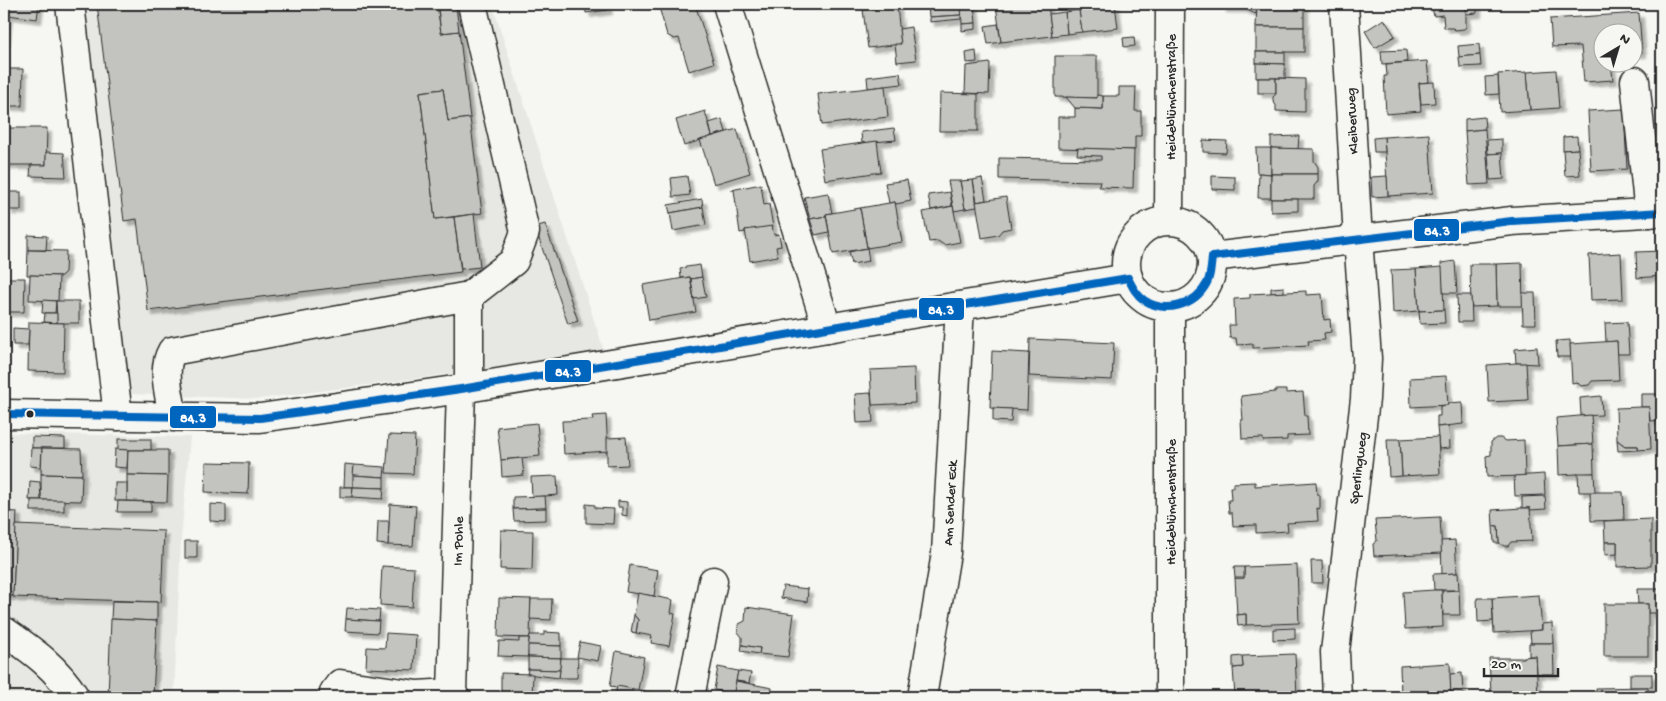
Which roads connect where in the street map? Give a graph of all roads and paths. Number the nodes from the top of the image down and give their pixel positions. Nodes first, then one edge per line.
1 (70, 4) edge
2 (472, 4) edge
3 (727, 4) edge
4 (1170, 4) edge
5 (1344, 4) edge
6 (1635, 81) dead end
7 (1656, 213) edge
8 (1169, 220) junction
9 (1358, 239) junction
10 (1212, 257) junction
11 (1128, 278) junction
12 (469, 296) junction
13 (960, 306) junction
14 (1170, 308) junction
15 (827, 328) junction
16 (465, 389) junction
17 (4, 414) edge
18 (118, 416) junction
19 (173, 416) junction
20 (712, 581) dead end
21 (4, 631) edge
22 (337, 690) edge
23 (453, 695) edge
24 (75, 697) edge
25 (690, 697) edge
26 (922, 697) edge
27 (1170, 697) edge
28 (1337, 697) edge

1 - 18 street
2 - 12 street
3 - 15 street
4 - 8 street, Heideblümchenstraße
5 - 9 street, Kleiberweg
6 - 7 street
7 - 9 street
8 - 10 street
8 - 11 street
9 - 10 street
9 - 28 street, Sperlingweg
10 - 14 street
11 - 13 street
11 - 14 street
12 - 16 street, Im Pohle
12 - 19 street
13 - 15 street
13 - 26 street, Am Sender Eck
14 - 27 street, Heideblümchenstraße
15 - 16 street
16 - 19 street
16 - 23 street, Im Pohle
17 - 18 street
18 - 19 street
20 - 25 street
21 - 24 street
22 - 23 street, Im Pohle

